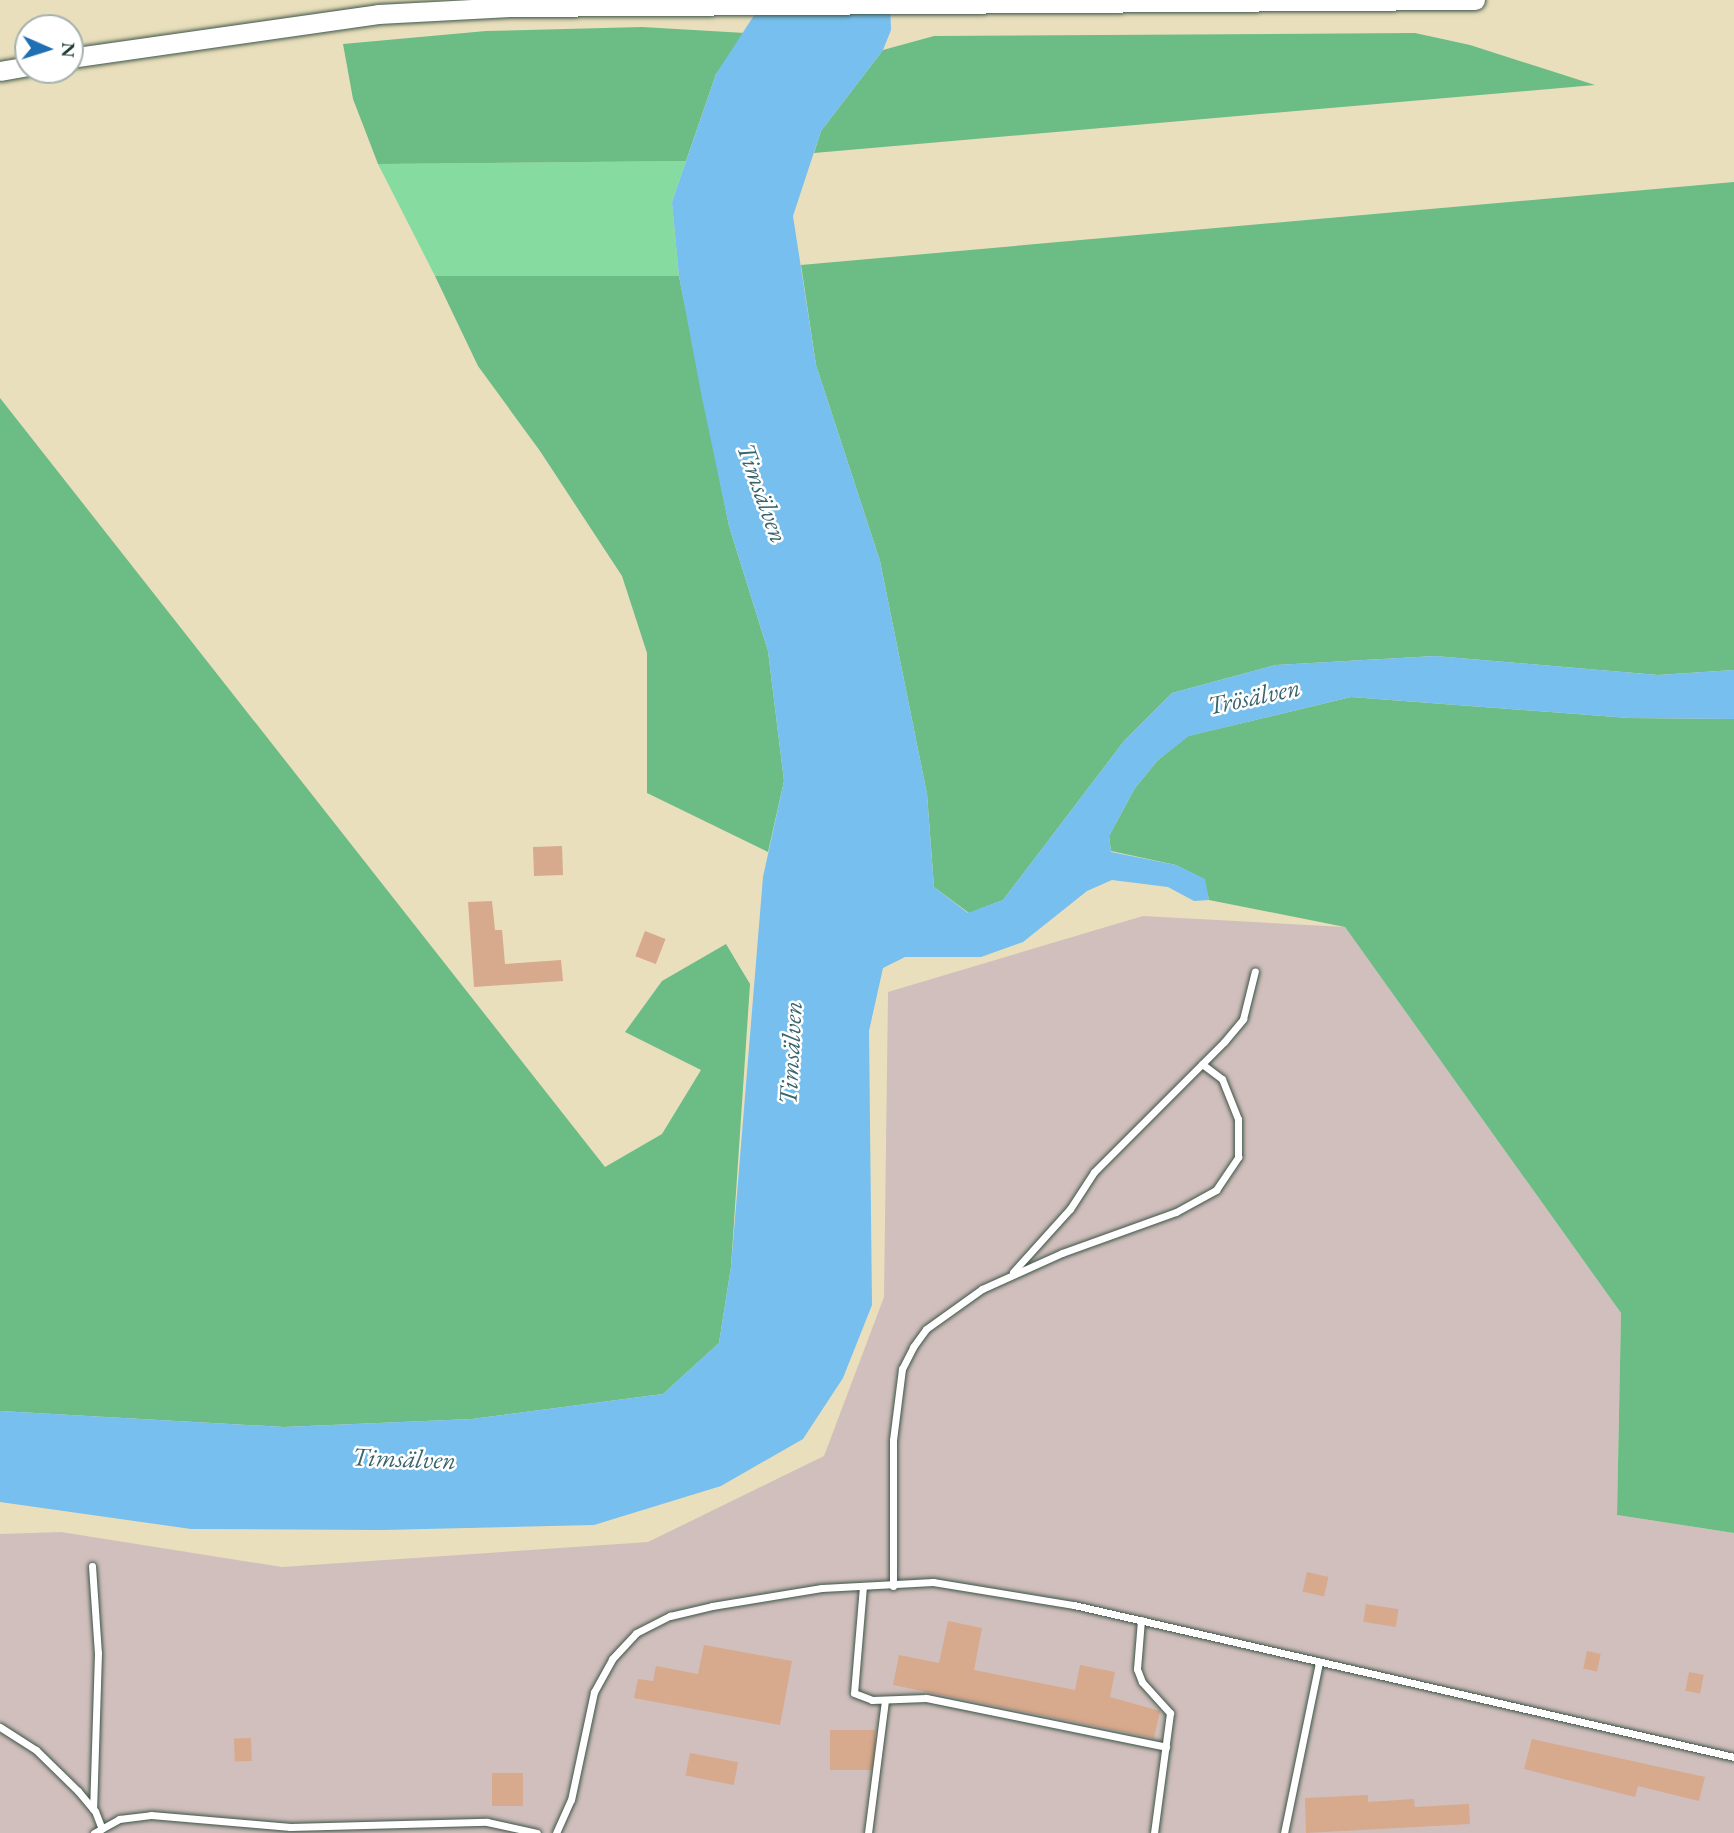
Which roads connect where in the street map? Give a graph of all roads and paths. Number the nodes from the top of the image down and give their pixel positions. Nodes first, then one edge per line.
1 (1475, 0) edge
2 (84, 56) edge
3 (1255, 971) dead end
4 (1202, 1064) junction
5 (1005, 1280) junction
6 (92, 1566) dead end
7 (863, 1586) junction
8 (893, 1586) junction
9 (1141, 1620) junction
10 (1319, 1662) junction
11 (885, 1700) junction
12 (0, 1727) edge
13 (1166, 1747) junction
14 (1734, 1757) edge
15 (93, 1809) junction
16 (98, 1831) edge
17 (537, 1833) edge
18 (556, 1833) edge
19 (868, 1833) edge
20 (1154, 1833) edge
21 (1284, 1833) edge

1 - 2 main road
3 - 4 lane
4 - 5 lane
4 - 5 lane
5 - 8 lane
6 - 15 lane
7 - 8 lane
7 - 11 lane
7 - 18 lane
8 - 9 lane
9 - 10 lane
9 - 13 lane
10 - 14 lane
10 - 21 lane
11 - 13 lane
11 - 19 lane
12 - 15 lane
13 - 20 lane
15 - 16 lane
16 - 17 lane

